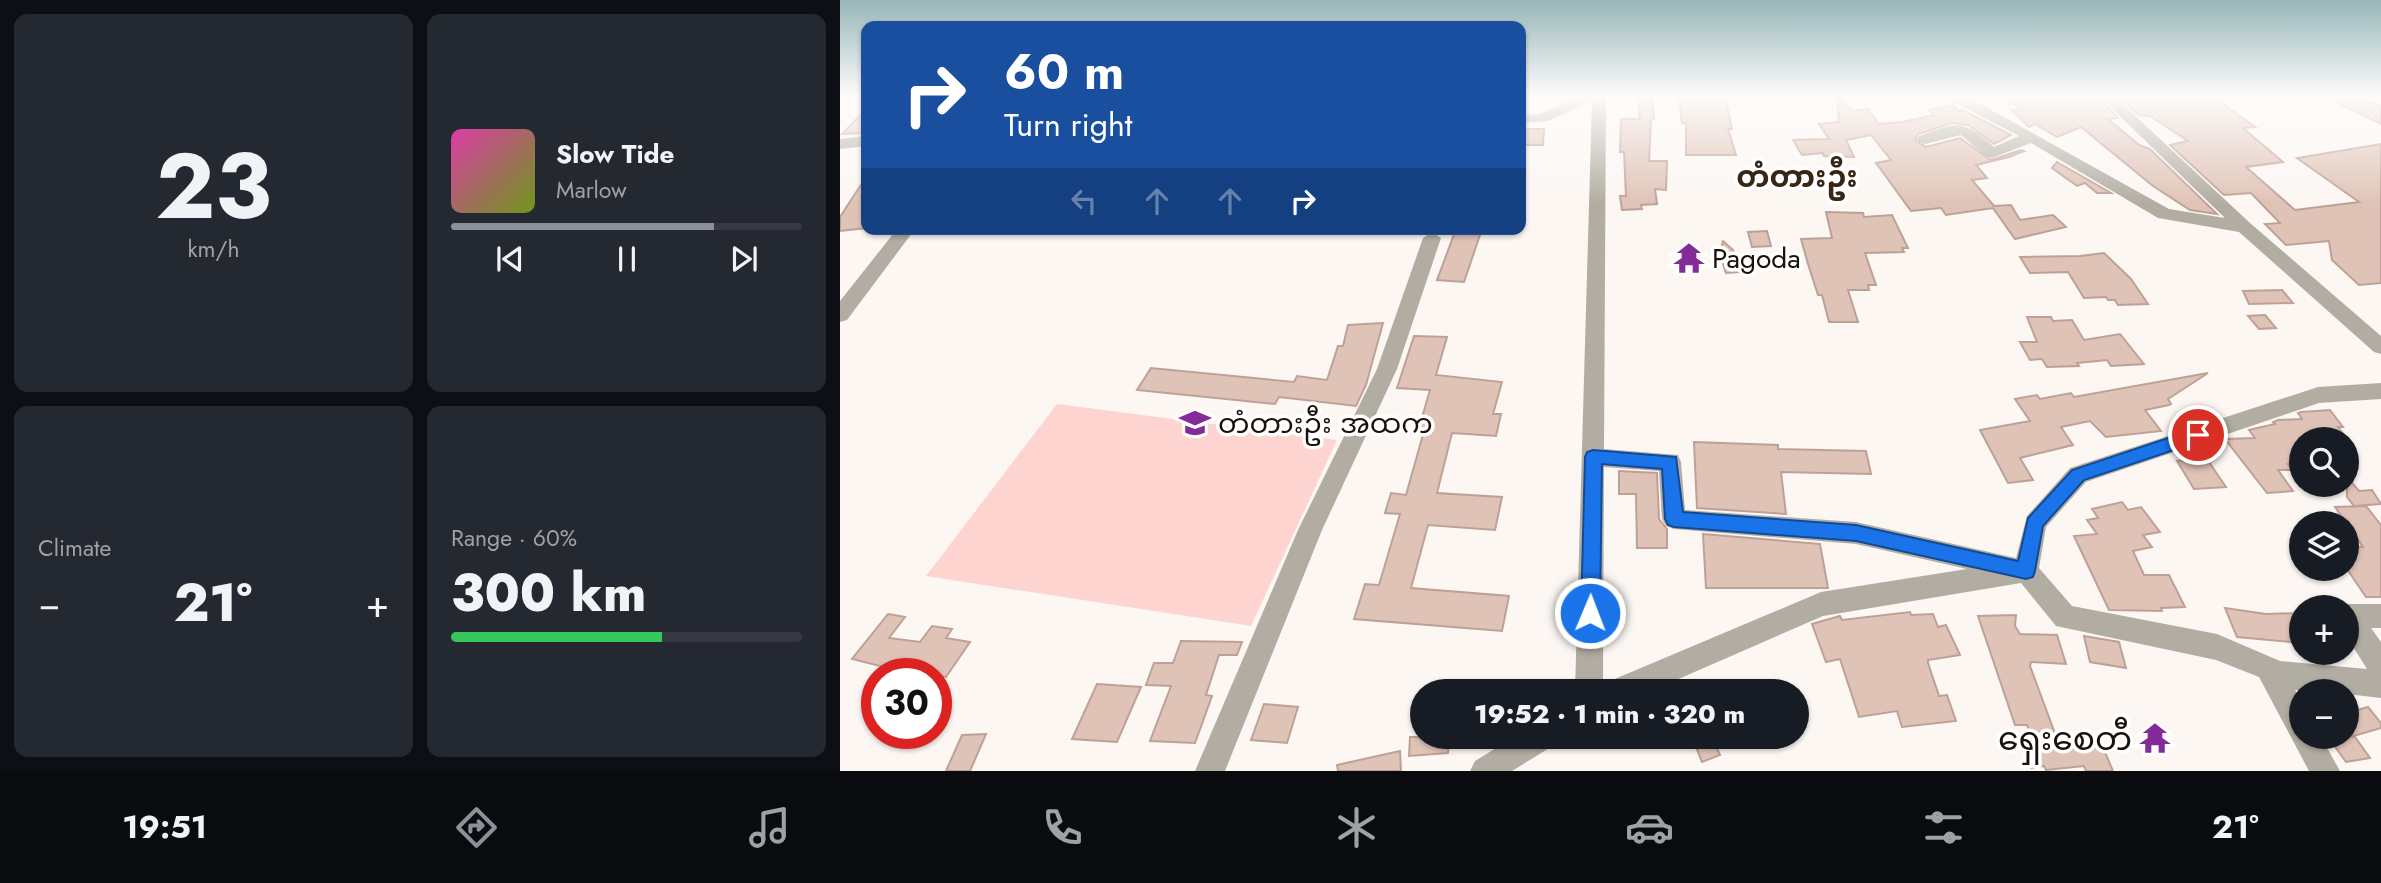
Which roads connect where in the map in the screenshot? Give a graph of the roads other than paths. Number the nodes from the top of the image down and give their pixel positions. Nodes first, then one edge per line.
1 (1598, 132) edge
2 (1946, 132) edge
3 (1967, 132) edge
4 (2023, 132) edge
5 (2144, 132) edge
6 (2032, 137) junction
7 (1926, 139) dead end
8 (861, 142) edge
9 (840, 144) edge
10 (2244, 226) junction
11 (901, 235) edge
12 (1432, 237) dead end
13 (840, 315) edge
14 (2381, 348) edge
15 (2381, 390) edge
16 (1593, 457) junction
17 (2026, 571) junction
18 (2381, 616) edge
19 (2381, 666) edge
20 (2272, 674) junction
21 (1589, 679) edge
22 (1648, 679) edge
23 (2381, 684) edge
24 (2289, 706) edge
25 (1525, 749) edge
26 (2312, 749) edge
27 (1501, 767) edge
28 (1210, 771) edge
29 (2325, 771) edge

1 - 16 street
2 - 7 street
3 - 6 street
4 - 6 street
5 - 10 street
6 - 10 street
8 - 9 street
10 - 14 street
11 - 13 street
12 - 28 street
15 - 17 street
16 - 17 street
16 - 21 street
17 - 20 street
17 - 22 street
18 - 19 street
20 - 23 street
20 - 24 street
25 - 27 street
26 - 29 street

